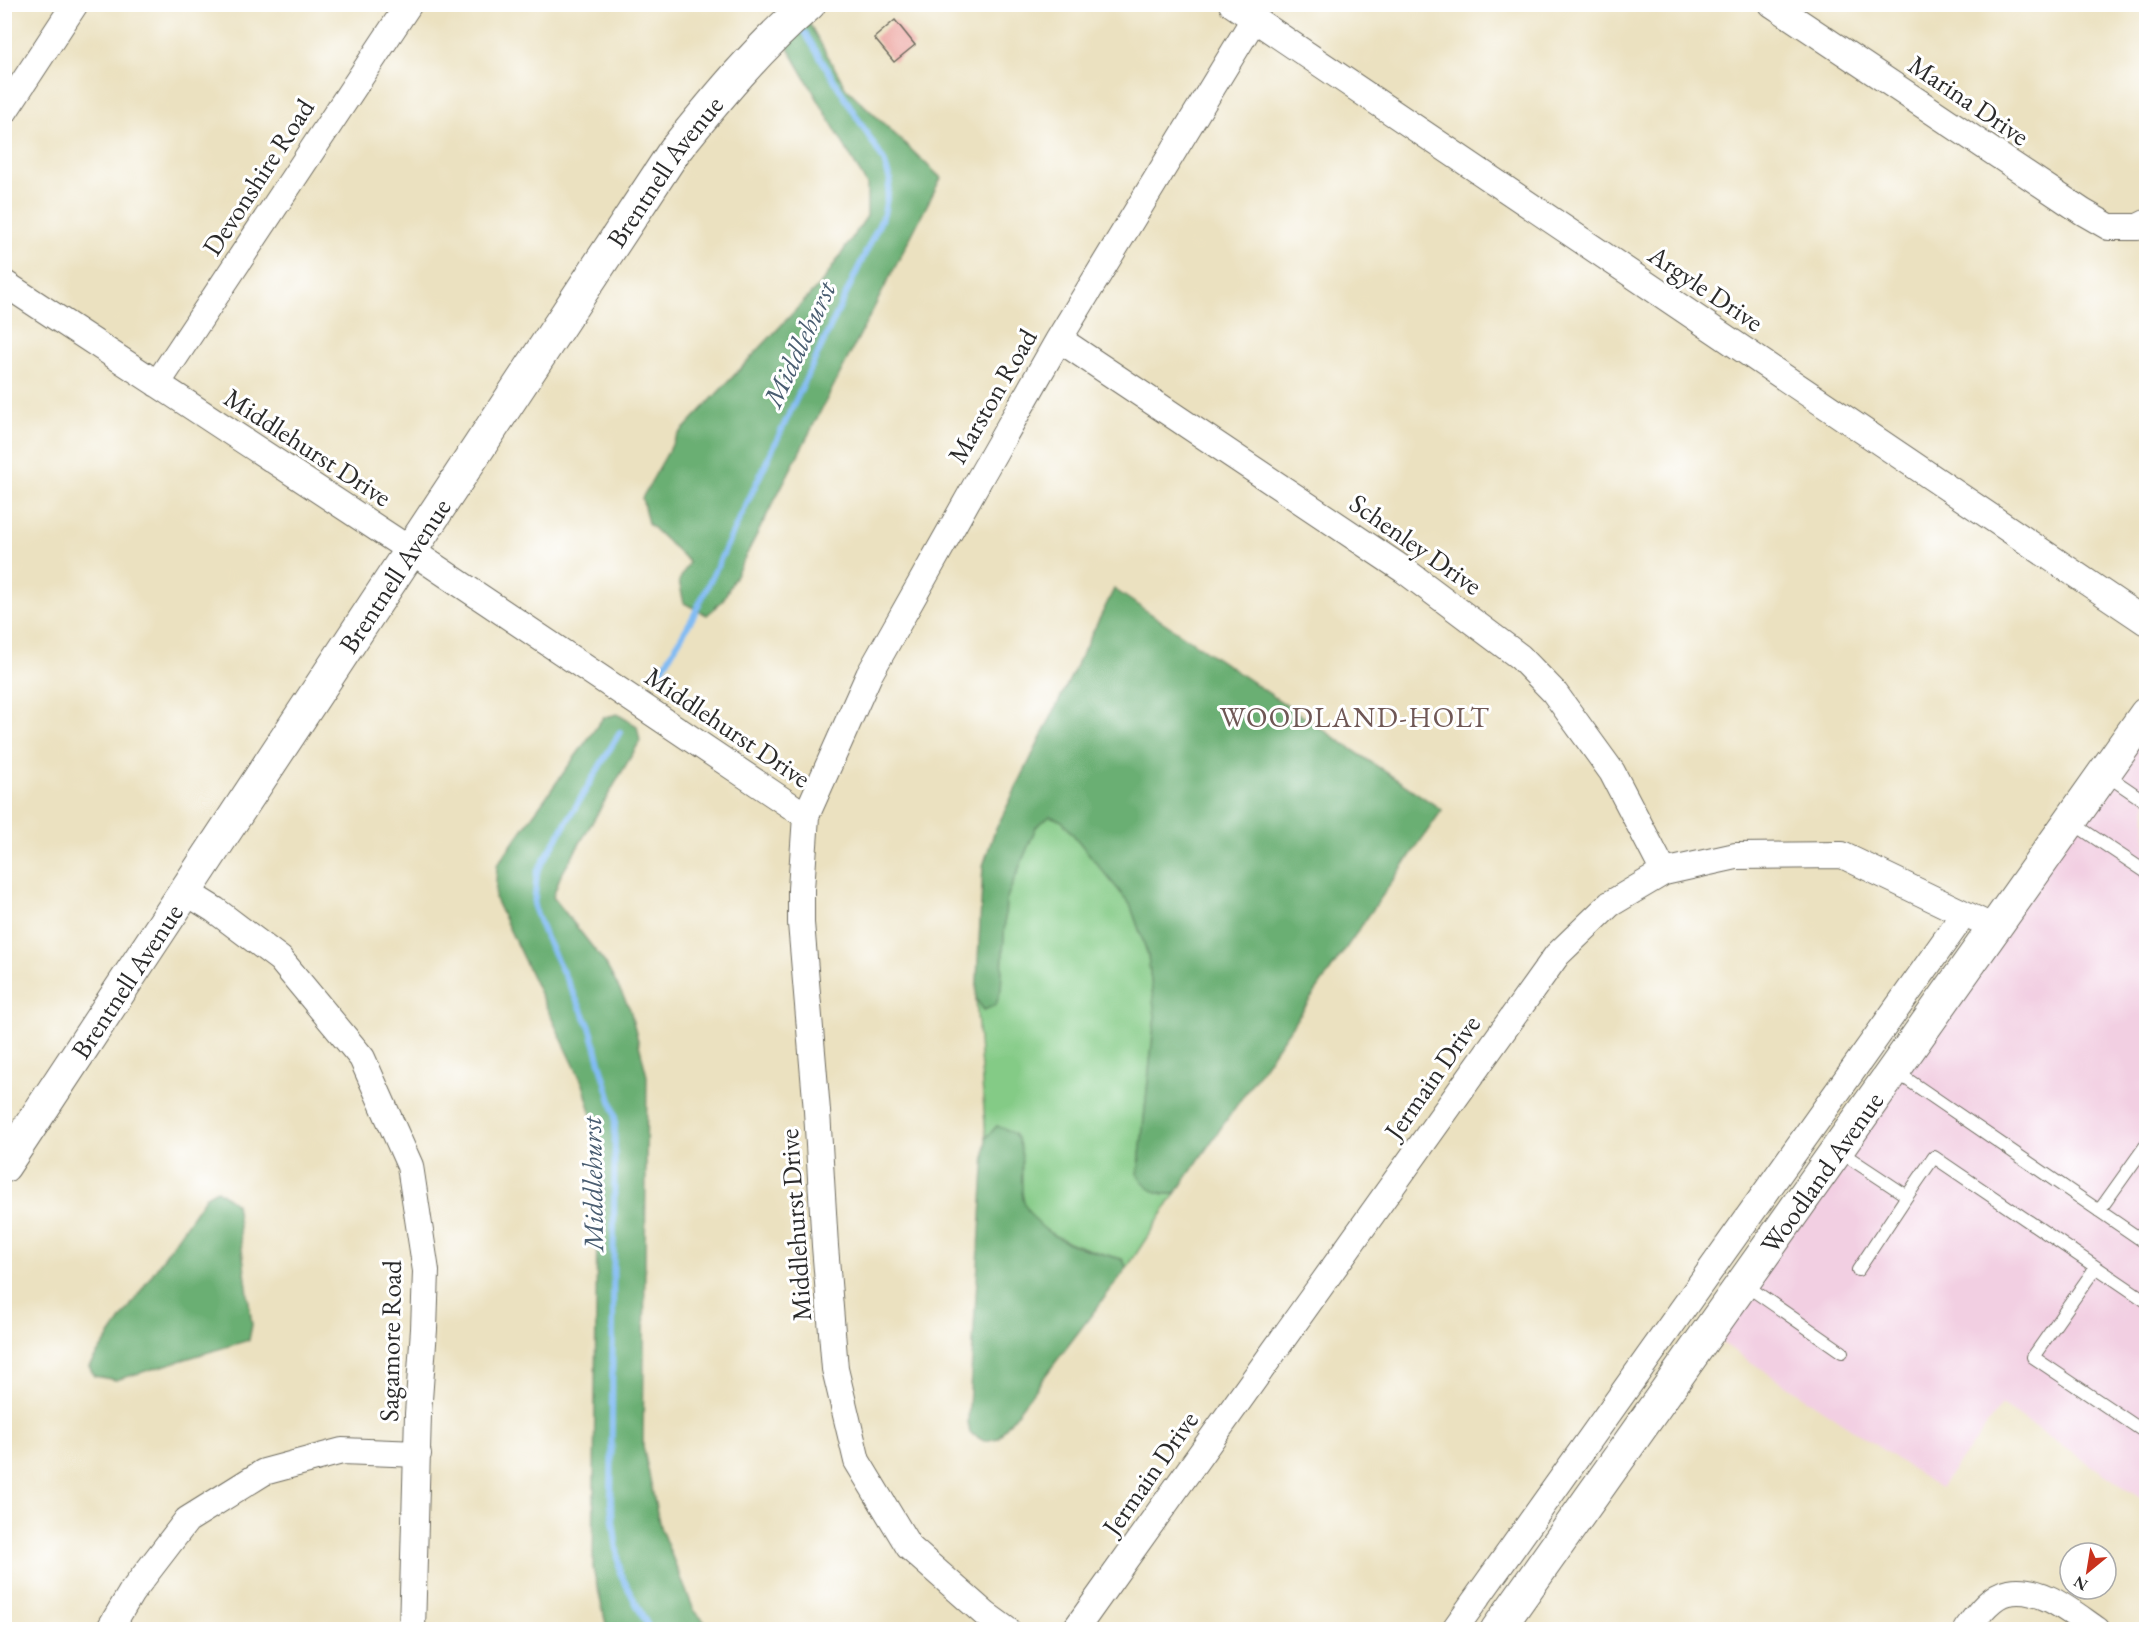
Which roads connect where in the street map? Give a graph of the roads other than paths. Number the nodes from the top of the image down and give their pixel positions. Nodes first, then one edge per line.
1 (75, 4) edge
2 (409, 4) edge
3 (809, 4) edge
4 (1232, 4) edge
5 (1772, 4) edge
6 (1254, 19) junction
7 (4, 112) edge
8 (2142, 225) edge
9 (4, 283) edge
10 (1059, 339) junction
11 (157, 384) junction
12 (410, 550) junction
13 (2146, 621) edge
14 (2146, 714) edge
15 (2104, 774) junction
16 (2146, 802) edge
17 (806, 816) junction
18 (2070, 821) junction
19 (1664, 872) junction
20 (2146, 872) edge
21 (186, 892) junction
22 (1964, 914) junction
23 (1994, 928) junction
24 (1894, 1071) junction
25 (2146, 1144) edge
26 (1838, 1150) junction
27 (4, 1166) edge
28 (1907, 1196) junction
29 (2099, 1211) junction
30 (2146, 1243) edge
31 (2096, 1267) junction
32 (1858, 1270) dead end
33 (1743, 1284) junction
34 (2146, 1301) edge
35 (1842, 1352) dead end
36 (2146, 1433) edge
37 (418, 1454) junction
38 (109, 1629) edge
39 (412, 1629) edge
40 (1007, 1629) edge
41 (1075, 1629) edge
42 (1454, 1629) edge
43 (1497, 1629) edge
44 (1966, 1629) edge
45 (2097, 1629) edge

1 - 7 street
2 - 11 street, Devonshire Road
3 - 12 street, Brentnell Avenue
4 - 6 street, Argyle Drive
5 - 8 street, Marina Drive
6 - 10 street, Marston Road
6 - 13 street, Argyle Drive
9 - 11 street, Middlehurst Drive
10 - 17 street, Marston Road
10 - 19 street, Schenley Drive
11 - 12 street, Middlehurst Drive
12 - 17 street, Middlehurst Drive
12 - 21 street, Brentnell Avenue
14 - 15 street, Woodland Avenue
15 - 16 lane
15 - 18 street, Woodland Avenue
17 - 40 street, Middlehurst Drive
18 - 20 lane
18 - 23 street, Woodland Avenue
19 - 22 street, Jermain Drive
19 - 41 street, Jermain Drive
21 - 27 street, Brentnell Avenue
21 - 37 street, Sagamore Road
22 - 23 street, Jermain Drive
22 - 42 street
23 - 24 street, Woodland Avenue
24 - 26 street, Woodland Avenue
24 - 29 lane
25 - 29 lane
26 - 28 lane
26 - 33 street, Woodland Avenue
28 - 31 lane
28 - 32 lane
29 - 30 lane
31 - 34 lane
31 - 36 lane
33 - 35 lane
33 - 43 street, Woodland Avenue
37 - 38 street
37 - 39 street, Sagamore Road
44 - 45 street

